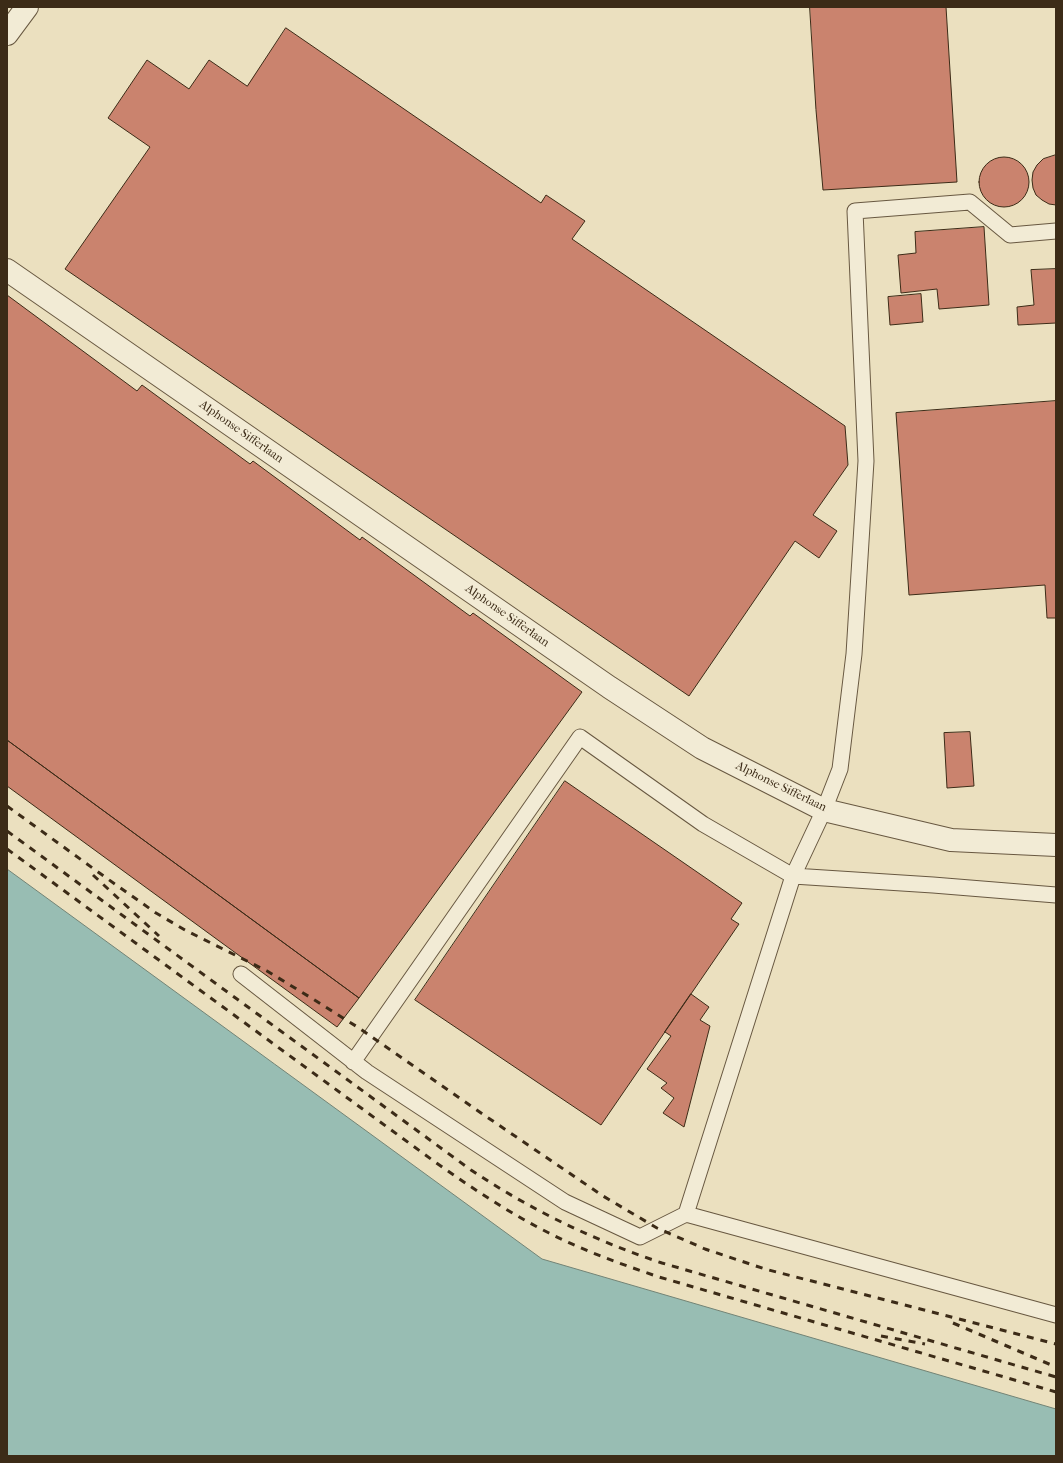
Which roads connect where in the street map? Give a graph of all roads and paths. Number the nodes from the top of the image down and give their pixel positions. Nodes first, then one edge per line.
1 (27, 7) edge
2 (7, 34) edge
3 (1056, 231) edge
4 (7, 270) edge
5 (824, 810) junction
6 (1056, 845) edge
7 (793, 876) junction
8 (1056, 895) edge
9 (241, 974) dead end
10 (353, 1062) junction
11 (686, 1214) junction
12 (1056, 1315) edge

1 - 2 street
3 - 5 lane
4 - 5 street, Alphonse Sifferlaan
5 - 6 street, Alphonse Sifferlaan
5 - 7 lane
7 - 8 lane
7 - 10 lane
7 - 11 lane
9 - 10 lane
10 - 11 lane
11 - 12 lane

